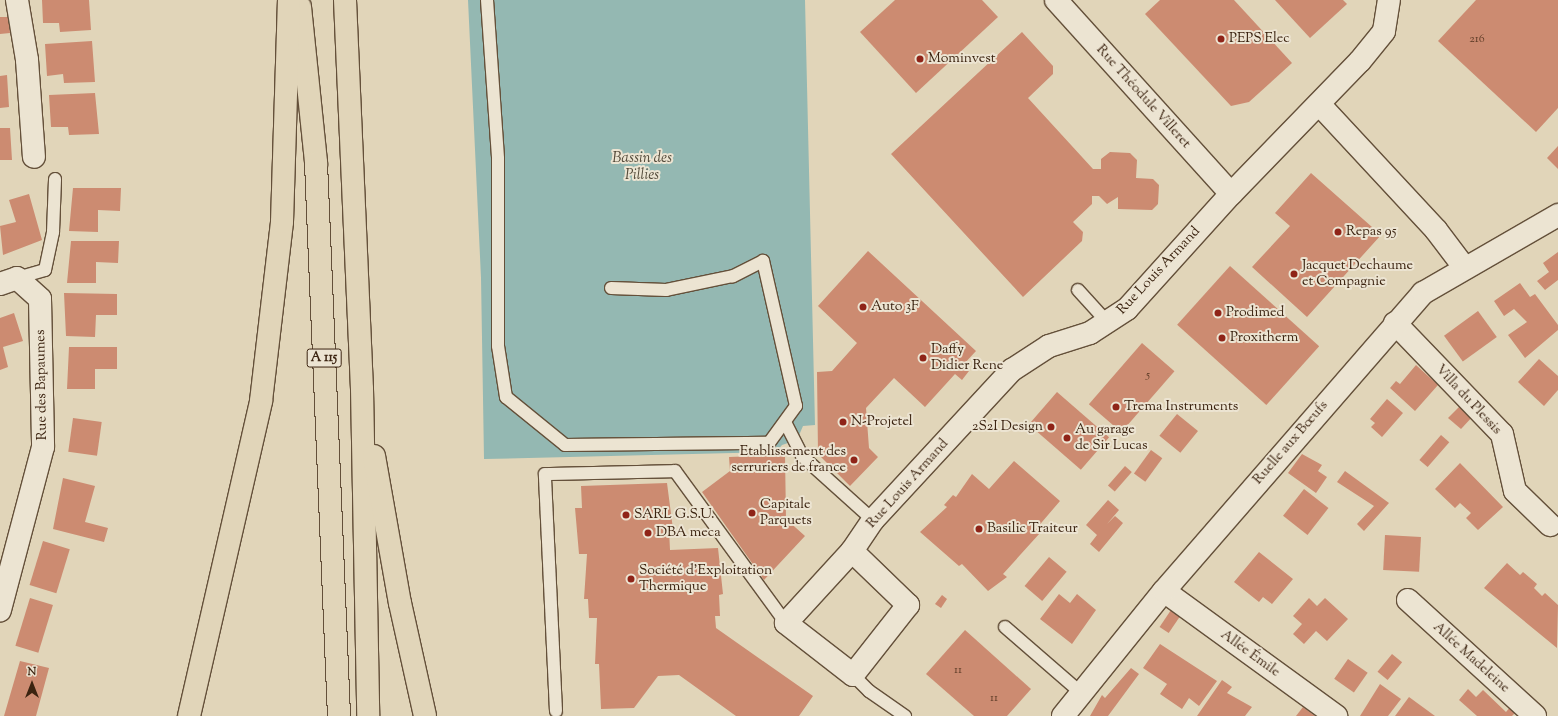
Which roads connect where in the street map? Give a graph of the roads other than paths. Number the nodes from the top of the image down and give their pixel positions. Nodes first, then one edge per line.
1 (17, 0) edge
2 (289, 0) edge
3 (299, 0) edge
4 (345, 0) edge
5 (487, 0) edge
6 (1056, 0) edge
7 (1389, 0) edge
8 (1319, 104) junction
9 (34, 157) dead end
10 (55, 178) dead end
11 (1231, 194) junction
12 (1558, 215) edge
13 (1464, 267) junction
14 (8, 281) edge
15 (611, 288) dead end
16 (1078, 290) dead end
17 (1108, 323) junction
18 (1395, 323) junction
19 (362, 390) junction
20 (785, 422) junction
21 (873, 520) junction
22 (1550, 525) dead end
23 (852, 551) junction
24 (1164, 591) junction
25 (1408, 600) dead end
26 (0, 610) edge
27 (786, 623) junction
28 (1005, 627) dead end
29 (853, 675) junction
30 (1080, 692) junction
31 (556, 711) dead end
32 (189, 716) edge
33 (339, 716) edge
34 (368, 716) edge
35 (425, 716) edge
36 (905, 716) edge
37 (1063, 716) edge
38 (1336, 716) edge
39 (1535, 716) edge

1 - 9 street
2 - 32 highway
3 - 33 highway, A 115
4 - 19 highway, A 115
5 - 20 lane
6 - 11 street, Rue Théodule Villeret
7 - 8 street, Rue Louis Armand
8 - 11 street, Rue Louis Armand
8 - 13 street
10 - 14 lane
11 - 17 street, Rue Louis Armand
12 - 13 street, Ruelle aux Bœufs
13 - 18 street, Ruelle aux Bœufs
14 - 26 street, Rue des Bapaumes
15 - 20 lane
16 - 17 lane
17 - 21 street, Rue Louis Armand
18 - 22 street, Villa du Plessis
18 - 24 street, Ruelle aux Bœufs
19 - 34 highway, A 115
19 - 35 highway
20 - 21 lane
21 - 23 street, Rue Louis Armand
23 - 27 street, Rue Louis Armand
23 - 29 street
24 - 30 street, Ruelle aux Bœufs
24 - 38 street, Allée Émile
25 - 39 street, Allée Madeleine
27 - 29 street
27 - 31 lane
28 - 30 lane
29 - 36 lane
30 - 37 street, Ruelle aux Bœufs

